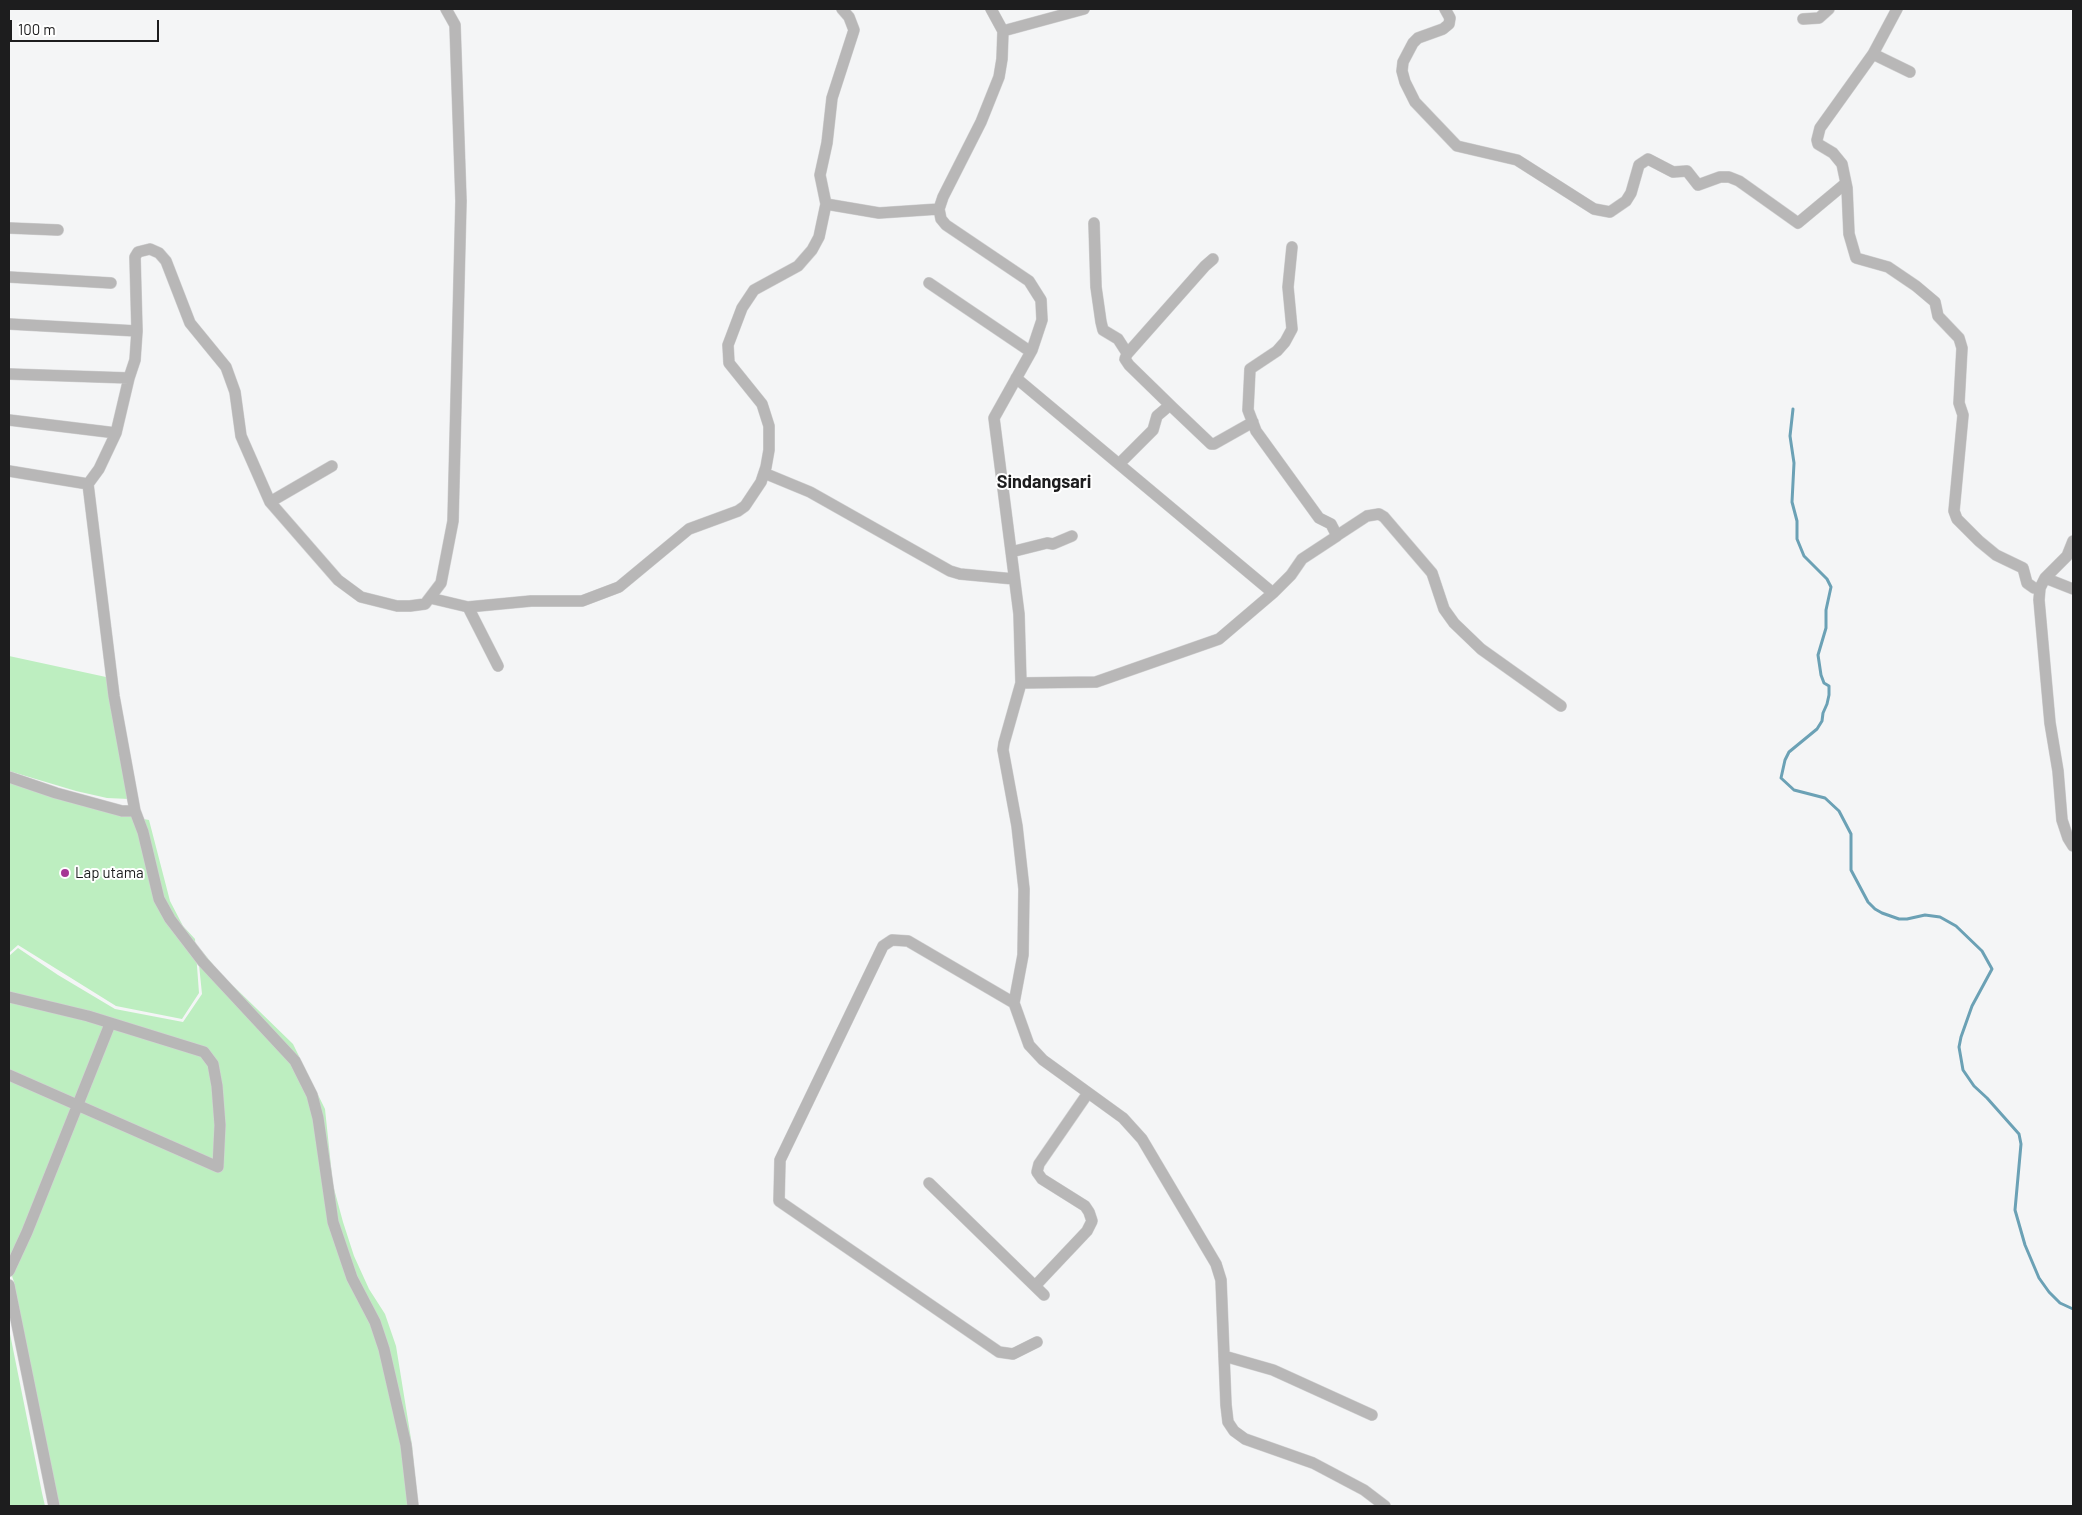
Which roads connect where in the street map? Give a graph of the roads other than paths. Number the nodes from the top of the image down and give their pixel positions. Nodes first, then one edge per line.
1 (446, 9) edge
2 (842, 9) edge
3 (991, 9) edge
4 (1084, 9) edge
5 (1445, 9) edge
6 (1829, 9) edge
7 (1897, 9) edge
8 (1803, 19) dead end
9 (1003, 31) junction
10 (1873, 54) junction
11 (1910, 72) dead end
12 (1846, 186) junction
13 (826, 204) junction
14 (939, 209) junction
15 (1094, 223) dead end
16 (9, 228) edge
17 (58, 230) dead end
18 (1292, 247) dead end
19 (1213, 259) dead end
20 (9, 277) edge
21 (111, 283) dead end
22 (929, 283) dead end
23 (9, 324) edge
24 (137, 332) junction
25 (1031, 352) junction
26 (1127, 353) junction
27 (9, 374) edge
28 (128, 378) junction
29 (1016, 378) junction
30 (1170, 405) junction
31 (9, 420) edge
32 (1253, 422) junction
33 (116, 433) junction
34 (1119, 464) junction
35 (332, 466) dead end
36 (9, 471) edge
37 (764, 473) junction
38 (88, 484) junction
39 (270, 502) junction
40 (1338, 534) junction
41 (1072, 536) dead end
42 (2073, 541) edge
43 (1011, 552) junction
44 (1014, 579) junction
45 (2042, 583) junction
46 (2073, 589) edge
47 (1273, 593) junction
48 (430, 598) junction
49 (468, 607) junction
50 (498, 666) dead end
51 (1021, 683) junction
52 (1562, 706) dead end
53 (9, 777) edge
54 (135, 810) junction
55 (2073, 846) edge
56 (9, 997) edge
57 (1014, 1003) junction
58 (110, 1024) junction
59 (9, 1075) edge
60 (1088, 1093) junction
61 (79, 1105) junction
62 (929, 1183) dead end
63 (9, 1271) edge
64 (9, 1286) edge
65 (1035, 1286) junction
66 (1044, 1295) dead end
67 (1037, 1342) dead end
68 (1224, 1356) junction
69 (1372, 1415) dead end
70 (54, 1506) edge
71 (413, 1506) edge
72 (1385, 1506) edge

1 - 48 street
2 - 13 street
3 - 9 street
4 - 9 street
5 - 12 street
6 - 8 street
7 - 10 street
9 - 14 street
10 - 11 street
10 - 12 street
12 - 45 street
13 - 14 street
13 - 37 street
14 - 25 street
15 - 26 street
16 - 17 street
18 - 32 street
19 - 26 street
20 - 21 street
22 - 25 street
23 - 24 street
24 - 28 street
24 - 39 street
25 - 29 street
26 - 30 street
27 - 28 street
28 - 33 street
29 - 34 street
29 - 43 street
30 - 32 street
30 - 34 street
31 - 33 street
32 - 40 street
33 - 38 street
34 - 47 street
35 - 39 street
36 - 38 street
37 - 44 street
37 - 49 street
38 - 54 street
39 - 48 street
40 - 47 street
40 - 52 street
41 - 43 street
42 - 45 street
43 - 44 street
44 - 51 street
45 - 46 street
45 - 55 street
47 - 51 street
48 - 49 street
49 - 50 street
51 - 57 street
53 - 54 street
54 - 71 street
56 - 58 street
57 - 60 street
57 - 67 street
58 - 61 street
58 - 61 street
59 - 61 street
60 - 65 street
60 - 68 street
61 - 63 street
62 - 65 street
64 - 70 street
65 - 66 street
68 - 69 street
68 - 72 street

